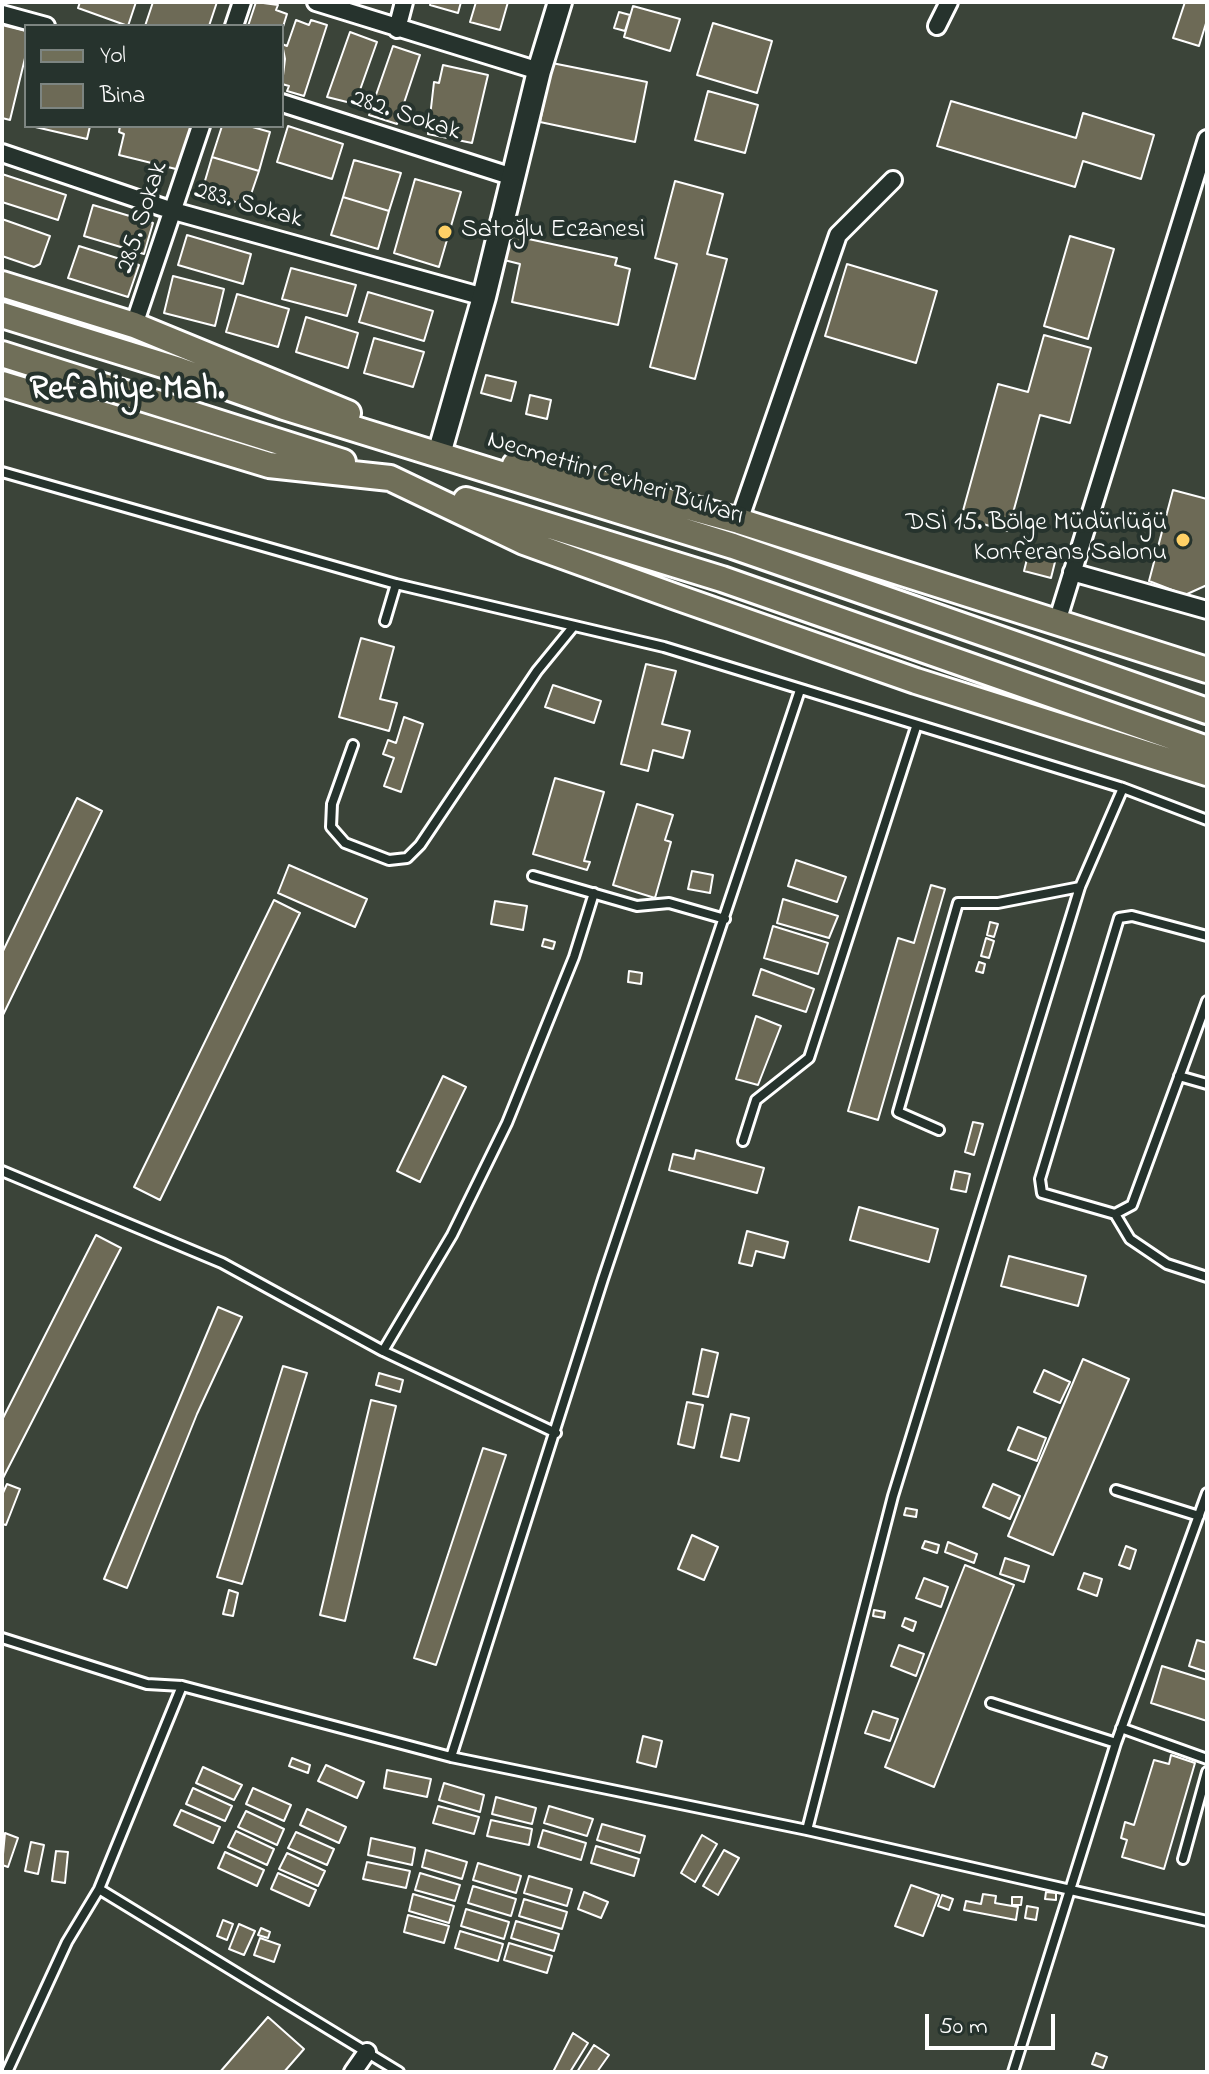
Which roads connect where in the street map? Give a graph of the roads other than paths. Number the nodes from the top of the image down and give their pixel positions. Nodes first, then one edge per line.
1 (242, 2) edge
2 (316, 2) edge
3 (404, 2) edge
4 (560, 2) edge
5 (949, 2) edge
6 (2, 14) edge
7 (39, 24) edge
8 (235, 24) edge
9 (937, 26) dead end
10 (397, 29) junction
11 (539, 71) junction
12 (284, 104) edge
13 (200, 128) edge
14 (1207, 139) edge
15 (2, 153) edge
16 (513, 177) junction
17 (893, 180) dead end
18 (170, 210) junction
19 (2, 284) edge
20 (484, 297) junction
21 (2, 315) edge
22 (134, 325) junction
23 (2, 354) edge
24 (2, 384) edge
25 (439, 454) junction
26 (2, 472) edge
27 (390, 478) junction
28 (739, 521) junction
29 (1072, 572) junction
30 (396, 584) junction
31 (1207, 610) edge
32 (385, 621) dead end
33 (1057, 622) junction
34 (573, 627) junction
35 (1207, 670) edge
36 (800, 690) junction
37 (1207, 711) edge
38 (916, 727) junction
39 (353, 745) dead end
40 (1207, 749) edge
41 (1207, 773) edge
42 (1123, 788) junction
43 (1207, 820) edge
44 (533, 876) dead end
45 (1080, 887) junction
46 (594, 893) junction
47 (725, 919) junction
48 (1207, 936) edge
49 (1207, 1001) edge
50 (1179, 1076) junction
51 (1207, 1084) edge
52 (939, 1130) dead end
53 (743, 1141) dead end
54 (2, 1171) edge
55 (1115, 1214) junction
56 (1207, 1277) edge
57 (383, 1351) junction
58 (556, 1433) junction
59 (1116, 1490) dead end
60 (1207, 1493) edge
61 (1199, 1516) junction
62 (2, 1638) edge
63 (182, 1686) junction
64 (991, 1703) dead end
65 (1121, 1728) junction
66 (1116, 1743) junction
67 (451, 1757) junction
68 (1207, 1759) edge
69 (1207, 1772) edge
70 (807, 1830) junction
71 (1183, 1859) dead end
72 (1072, 1888) junction
73 (99, 1889) junction
74 (1207, 1921) edge
75 (367, 2052) junction
76 (7, 2072) edge
77 (353, 2072) edge
78 (399, 2072) edge
79 (1013, 2072) edge

1 - 8 street
2 - 10 street
3 - 10 street
4 - 11 main road
5 - 9 street
6 - 7 street
10 - 11 street
11 - 16 main road
12 - 16 street, 282. Sokak
13 - 18 street, 285. Sokak
14 - 29 street
15 - 18 street, 283. Sokak
16 - 20 main road
17 - 28 street
18 - 20 street, 283. Sokak
18 - 22 street, 285. Sokak
19 - 22 main road
20 - 25 main road
21 - 25 main road, Necmettin Cevheri Bulvarı
22 - 25 main road
23 - 27 main road
24 - 27 main road
25 - 28 main road
25 - 37 main road, Necmettin Cevheri Bulvarı
26 - 30 lane
27 - 40 main road
27 - 41 main road
28 - 33 main road
29 - 31 street
29 - 33 street
30 - 32 lane
30 - 34 lane
33 - 35 main road
34 - 36 lane
34 - 39 lane
36 - 38 lane
36 - 47 lane
38 - 42 lane
38 - 53 lane
42 - 43 lane
42 - 45 lane
44 - 46 lane
45 - 52 lane
45 - 70 lane
46 - 47 lane
46 - 57 lane
47 - 58 lane
48 - 55 lane
49 - 50 lane
50 - 51 lane
50 - 55 lane
54 - 57 lane
55 - 56 lane
57 - 58 lane
58 - 67 lane
59 - 61 lane
60 - 61 lane
61 - 65 lane
62 - 63 lane
63 - 67 lane
63 - 73 lane
64 - 66 lane
65 - 66 lane
65 - 68 lane
66 - 72 lane
67 - 70 lane
69 - 71 lane
70 - 72 lane
72 - 74 lane
72 - 79 lane
73 - 75 lane
73 - 76 lane
75 - 77 street
75 - 78 lane

